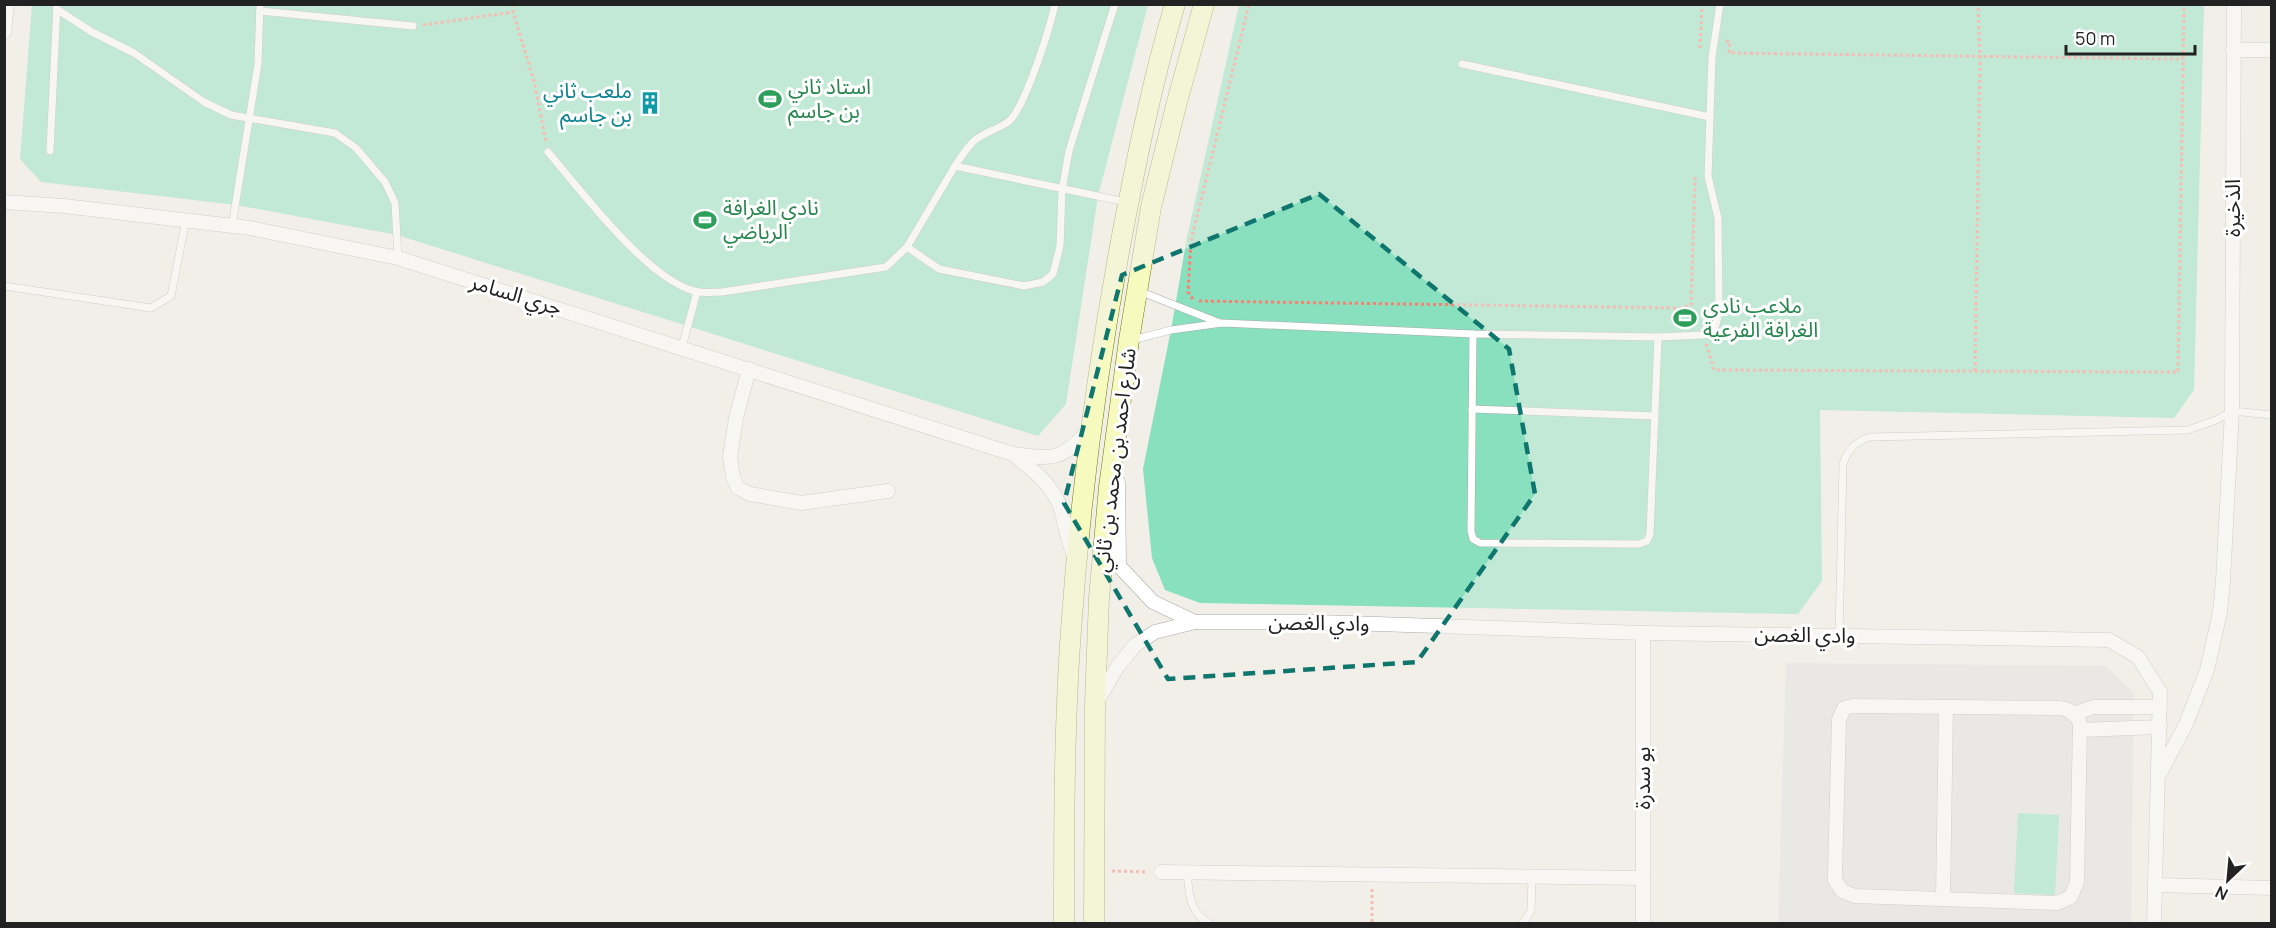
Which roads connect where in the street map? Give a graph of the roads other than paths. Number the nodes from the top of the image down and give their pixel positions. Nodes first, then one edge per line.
1 (7, 4) edge
2 (1055, 4) edge
3 (1115, 4) edge
4 (1175, 4) edge
5 (1204, 4) edge
6 (1720, 4) edge
7 (2234, 4) edge
8 (58, 7) edge
9 (260, 8) edge
10 (413, 26) road end
11 (4, 32) edge
12 (2233, 50) junction
13 (2271, 50) edge
14 (1462, 64) dead end
15 (1710, 117) junction
16 (249, 119) junction
17 (50, 152) dead end
18 (548, 152) road end
19 (955, 166) junction
20 (1062, 190) junction
21 (4, 202) edge
22 (1128, 202) junction
23 (186, 220) junction
24 (232, 226) junction
25 (907, 248) junction
26 (398, 258) junction
27 (4, 286) edge
28 (1139, 291) junction
29 (697, 292) junction
30 (1222, 323) junction
31 (1473, 334) junction
32 (1658, 337) junction
33 (1129, 340) junction
34 (682, 347) junction
35 (749, 369) junction
36 (1472, 409) junction
37 (2232, 411) junction
38 (2271, 415) edge
39 (1655, 416) junction
40 (1091, 429) junction
41 (1117, 431) junction
42 (1013, 454) junction
43 (888, 490) dead end
44 (1077, 560) junction
45 (1195, 622) junction
46 (1643, 633) junction
47 (1839, 636) junction
48 (1095, 704) junction
49 (1946, 707) junction
50 (2160, 707) junction
51 (2074, 714) junction
52 (2160, 727) junction
53 (2080, 730) junction
54 (2159, 776) junction
55 (1161, 872) road end
56 (1187, 872) junction
57 (1532, 877) junction
58 (1643, 878) junction
59 (2156, 885) junction
60 (2271, 888) edge
61 (1943, 899) junction
62 (1064, 924) edge
63 (1094, 924) edge
64 (1211, 924) edge
65 (1521, 924) edge
66 (1643, 924) edge
67 (2154, 924) edge

1 - 11 street
2 - 19 lane
3 - 20 lane
4 - 22 street, شارع احمد بن محمد بن ثاني
5 - 28 street, شارع احمد بن محمد بن ثاني
6 - 15 lane
7 - 12 street, الذخيرة
8 - 16 lane
8 - 17 lane
9 - 10 lane
9 - 16 lane
12 - 13 street
12 - 37 street, الذخيرة
14 - 15 lane
15 - 32 lane
16 - 24 lane
16 - 26 lane
18 - 29 lane
19 - 20 lane
19 - 25 lane
20 - 22 lane
20 - 25 lane
21 - 23 street, جري السامر
22 - 40 street, شارع احمد بن محمد بن ثاني
23 - 24 street, جري السامر
23 - 27 lane
24 - 26 street, جري السامر
25 - 29 lane
26 - 34 street, جري السامر
28 - 30 lane
28 - 33 street, شارع احمد بن محمد بن ثاني
29 - 34 lane
30 - 31 lane
30 - 33 lane
31 - 32 lane
31 - 36 lane
32 - 39 lane
33 - 41 street, شارع احمد بن محمد بن ثاني
34 - 35 street, جري السامر
35 - 42 street, جري السامر
35 - 43 street
36 - 39 lane
36 - 39 lane
37 - 38 lane
37 - 47 lane
37 - 54 street, الذخيرة
40 - 42 street, جري السامر
40 - 44 street, شارع احمد بن محمد بن ثاني
41 - 45 street, وادي الغصن
41 - 48 street, شارع احمد بن محمد بن ثاني
42 - 44 street, جري السامر
44 - 62 street, شارع احمد بن محمد بن ثاني
45 - 46 street, وادي الغصن
45 - 48 street, وادي الغصن
46 - 47 street, وادي الغصن
46 - 58 street, بو سدرة
47 - 50 street, وادي الغصن
48 - 63 street, شارع احمد بن محمد بن ثاني
49 - 51 street
49 - 61 street
49 - 61 street
50 - 51 street
50 - 52 street, وادي الغصن
51 - 53 street
52 - 53 street
52 - 54 street, وادي الغصن
53 - 61 street
54 - 59 street, وادي الغصن
55 - 56 street
56 - 57 street
56 - 64 lane
57 - 58 street
57 - 65 lane
58 - 66 street, بو سدرة
59 - 60 street
59 - 67 street, وادي الغصن

